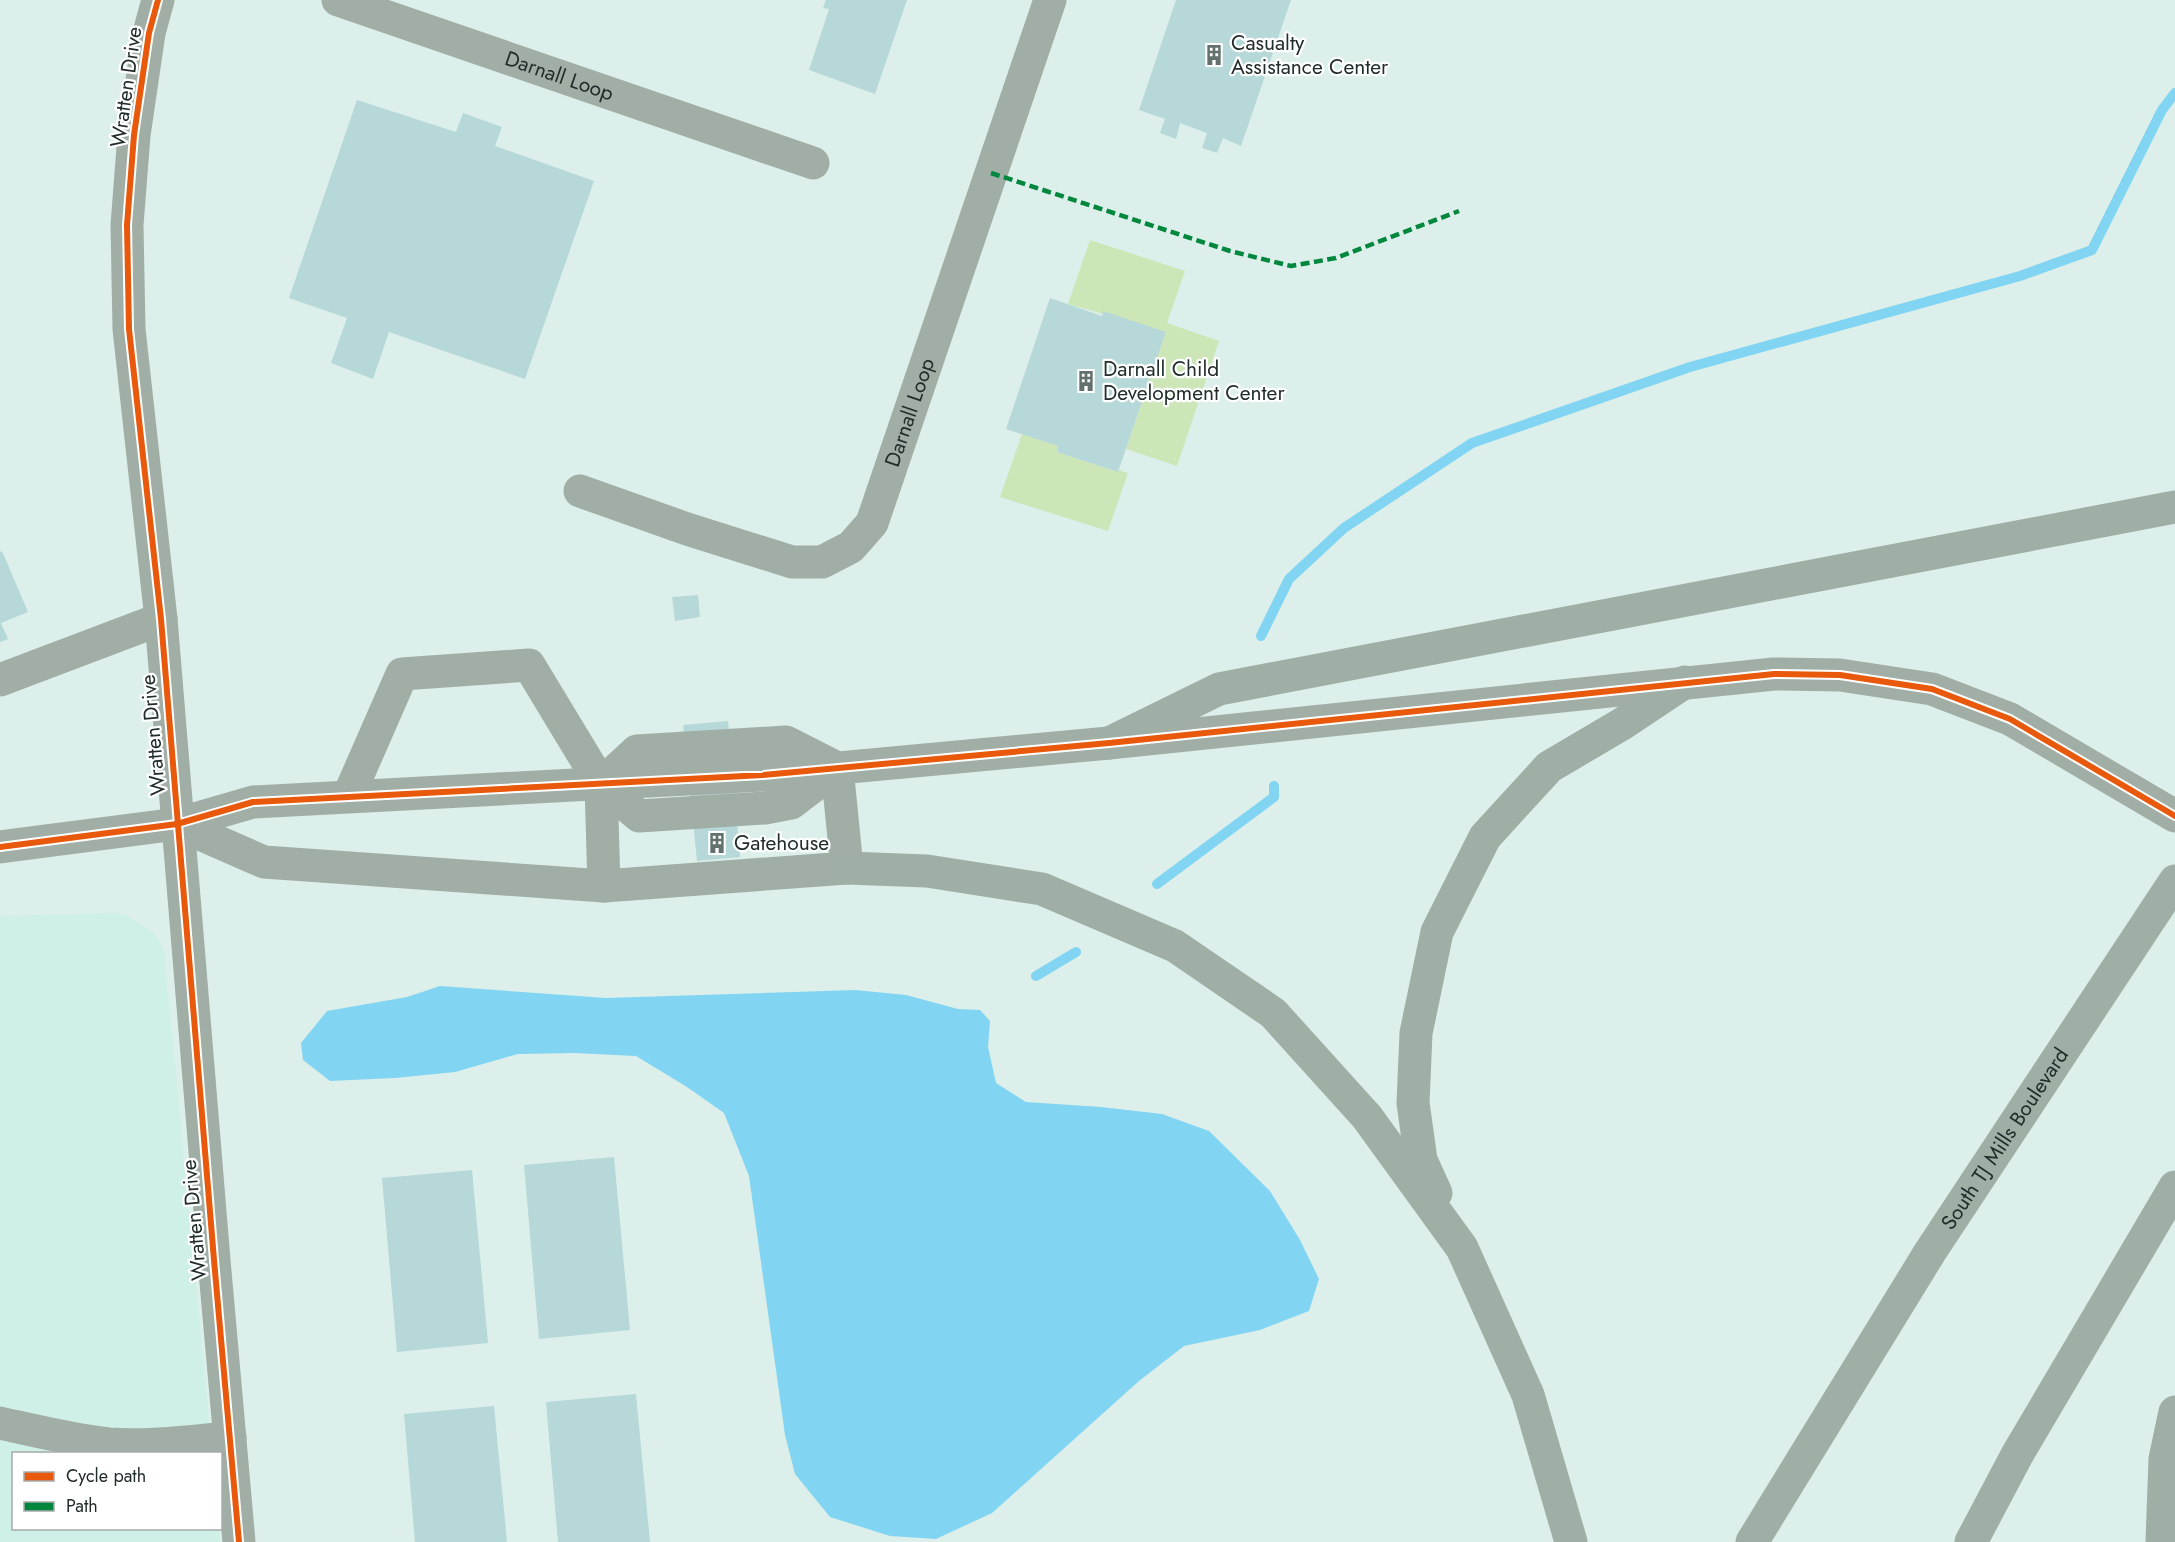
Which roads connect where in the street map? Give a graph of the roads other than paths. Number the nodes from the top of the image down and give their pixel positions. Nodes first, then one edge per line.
1 (158, 0) edge
2 (338, 0) edge
3 (1050, 0) edge
4 (813, 163) dead end
5 (580, 491) dead end
6 (2175, 507) edge
7 (160, 619) junction
8 (0, 680) edge
9 (1685, 682) junction
10 (1109, 743) junction
11 (837, 768) junction
12 (601, 784) junction
13 (349, 795) junction
14 (2175, 816) edge
15 (177, 824) junction
16 (0, 847) edge
17 (848, 868) junction
18 (2175, 881) edge
19 (604, 886) junction
20 (2175, 1187) edge
21 (1462, 1248) junction
22 (1840, 1400) junction
23 (2175, 1412) edge
24 (0, 1423) edge
25 (230, 1438) junction
26 (239, 1542) edge
27 (1570, 1542) edge
28 (1752, 1542) edge
29 (1778, 1542) edge
30 (1971, 1542) edge
31 (2162, 1542) edge

1 - 7 street, Wratten Drive
2 - 4 street, Darnall Loop
3 - 5 street, Darnall Loop
6 - 10 main road
7 - 8 street
7 - 15 street, Wratten Drive
9 - 10 street
9 - 14 street
9 - 21 main road
10 - 11 street
11 - 12 street
11 - 17 street
12 - 13 street
12 - 13 street
12 - 19 street
13 - 15 street
15 - 16 street
15 - 19 street
15 - 25 street, Wratten Drive
17 - 19 street
17 - 21 main road
18 - 22 main road, South TJ Mills Boulevard
20 - 30 main road
21 - 27 main road
22 - 28 main road, South TJ Mills Boulevard
22 - 29 main road, South TJ Mills Boulevard
23 - 31 main road
24 - 25 street
25 - 26 street, Wratten Drive

